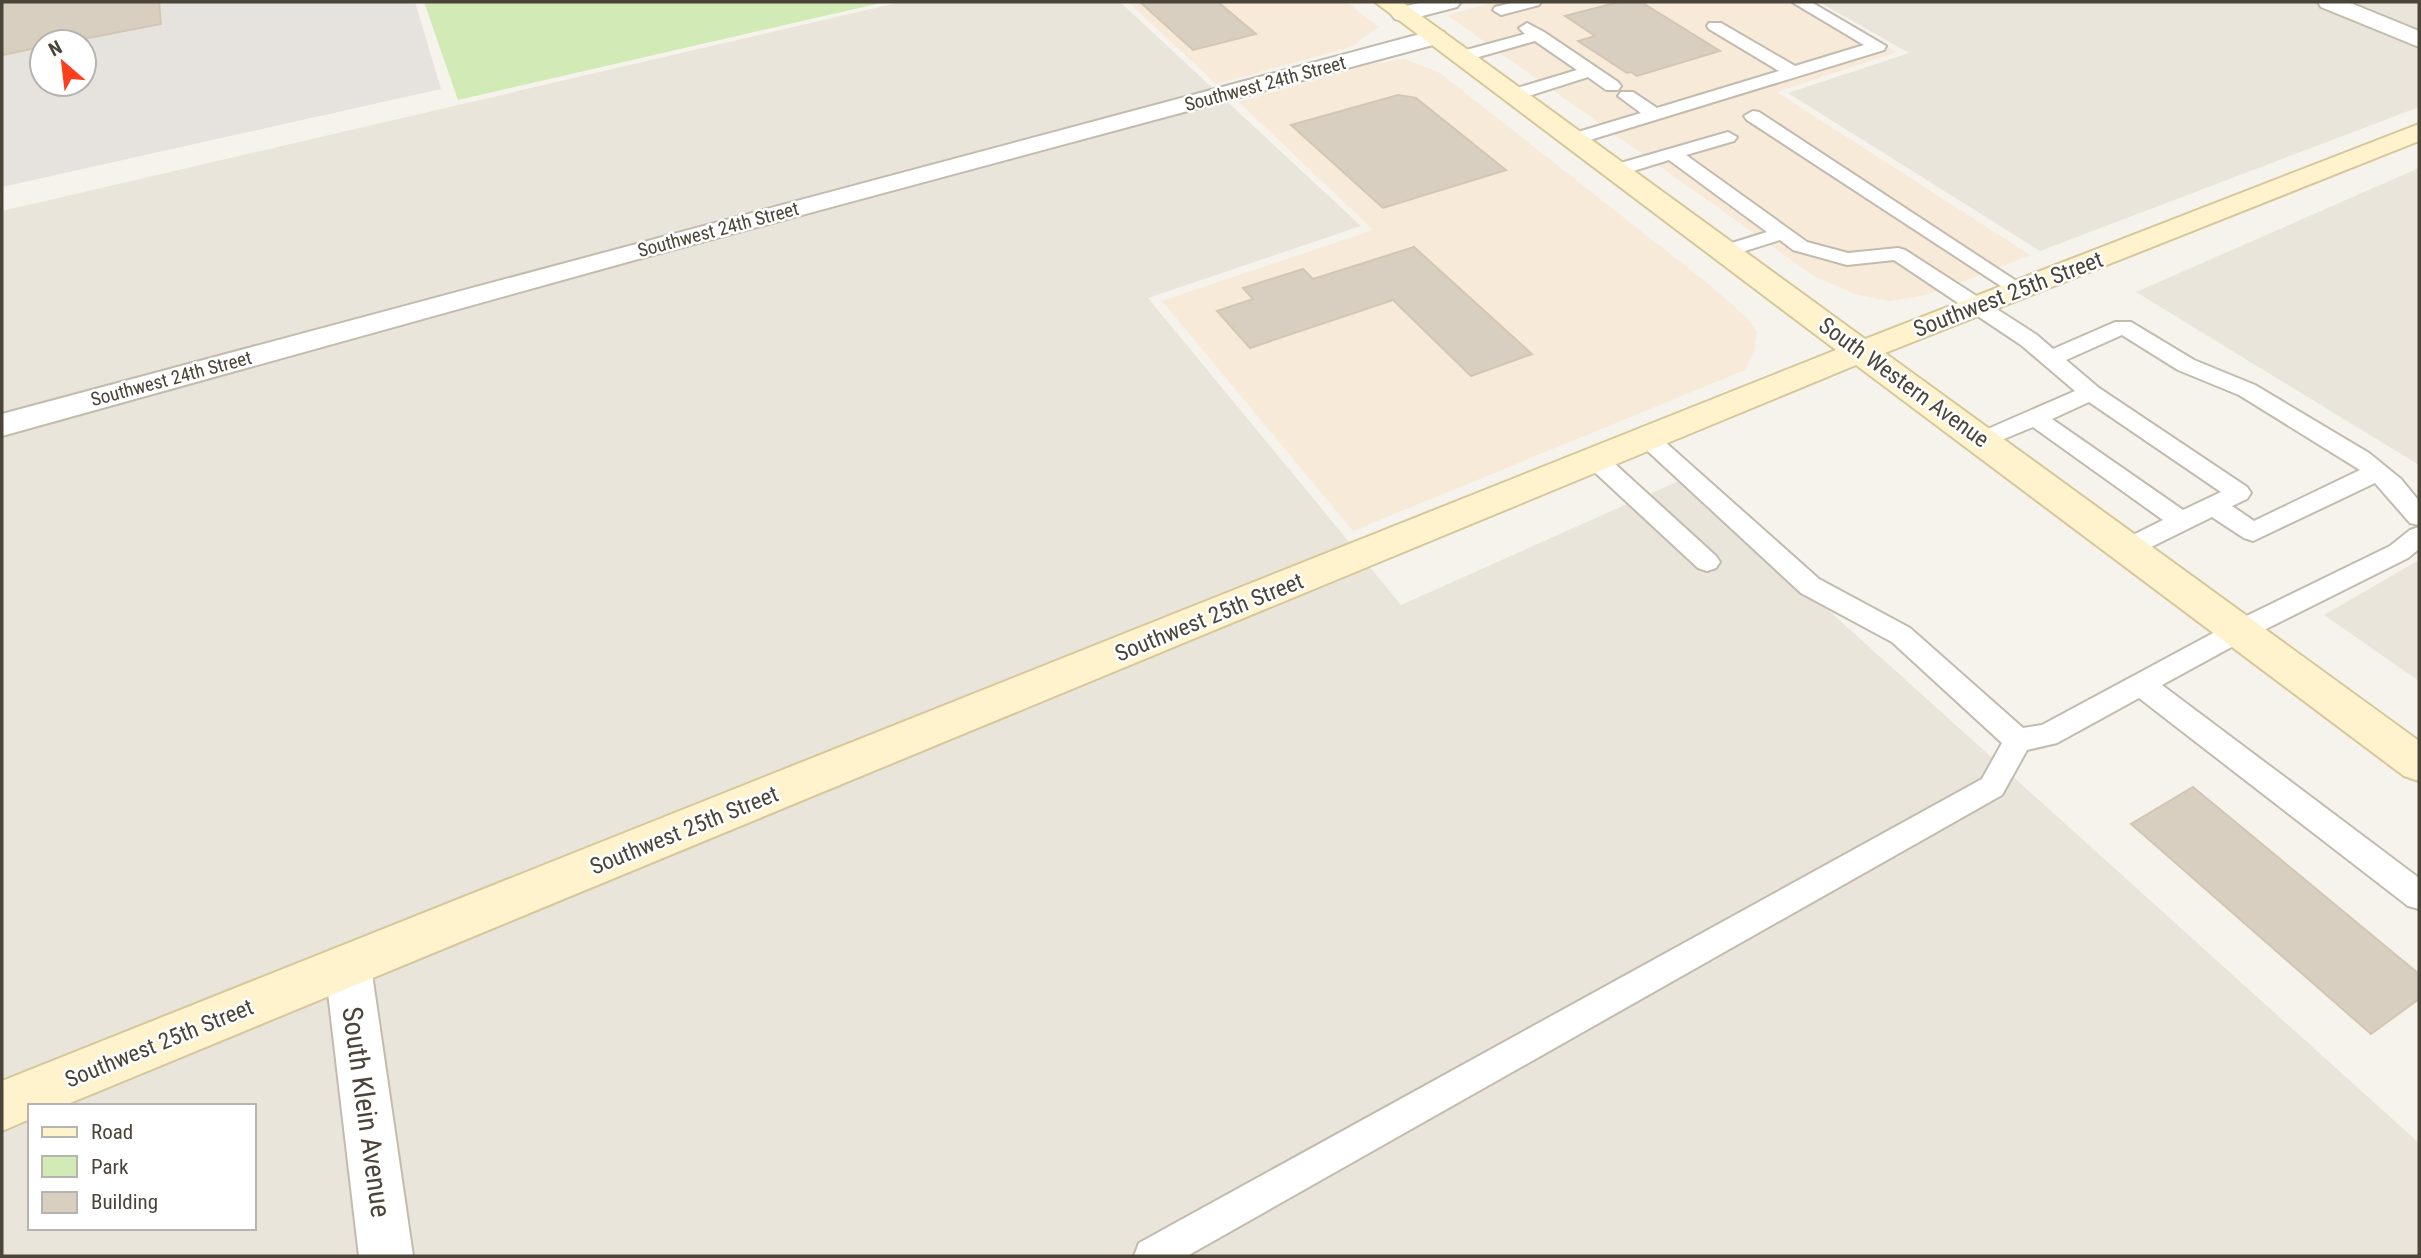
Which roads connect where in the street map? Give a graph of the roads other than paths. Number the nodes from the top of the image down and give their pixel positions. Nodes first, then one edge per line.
1 (1450, 2) edge
2 (1533, 2) edge
3 (1800, 2) edge
4 (2329, 2) edge
5 (1395, 8) edge
6 (1514, 19) edge
7 (1715, 26) dead end
8 (1435, 37) junction
9 (2419, 40) edge
10 (1461, 57) junction
11 (1590, 71) junction
12 (1793, 72) junction
13 (1513, 95) junction
14 (1654, 114) junction
15 (1754, 116) dead end
16 (2419, 132) edge
17 (1728, 137) dead end
18 (1574, 139) junction
19 (1672, 153) junction
20 (1616, 170) junction
21 (1783, 233) junction
22 (1726, 251) junction
23 (2020, 289) junction
24 (1977, 306) junction
25 (1862, 351) junction
26 (2052, 358) junction
27 (2091, 393) junction
28 (2034, 417) junction
29 (2, 425) edge
30 (1647, 439) junction
31 (1982, 440) junction
32 (1596, 460) junction
33 (2377, 472) junction
34 (2214, 506) junction
35 (2419, 517) edge
36 (2182, 522) junction
37 (2419, 537) edge
38 (2128, 548) junction
39 (1707, 562) dead end
40 (2239, 631) junction
41 (2141, 684) junction
42 (2018, 740) junction
43 (2419, 764) edge
44 (2419, 896) edge
45 (348, 967) junction
46 (2, 1106) edge
47 (386, 1256) edge
48 (1152, 1256) edge

1 - 5 street
2 - 6 lane
3 - 12 lane
4 - 9 street
5 - 8 street, South Western Avenue
6 - 10 lane
6 - 11 lane
7 - 12 lane
8 - 10 street, South Western Avenue
8 - 29 street, Southwest 24th Street
10 - 13 street, South Western Avenue
11 - 13 lane
11 - 14 lane
12 - 14 lane
13 - 18 street, South Western Avenue
14 - 18 lane
15 - 23 lane
16 - 23 street, Southwest 25th Street
17 - 19 lane
18 - 20 street, South Western Avenue
19 - 20 lane
19 - 21 lane
20 - 22 street, South Western Avenue
21 - 22 lane
21 - 24 lane
22 - 25 street, South Western Avenue
23 - 24 street, Southwest 25th Street
24 - 25 street, Southwest 25th Street
24 - 26 lane
25 - 30 street, Southwest 25th Street
25 - 31 street, South Western Avenue
26 - 27 lane
26 - 33 lane
27 - 28 lane
27 - 34 lane
28 - 31 lane
28 - 36 lane
30 - 32 street, Southwest 25th Street
30 - 42 lane
31 - 38 street, South Western Avenue
32 - 39 lane
32 - 45 street, Southwest 25th Street
33 - 34 lane
33 - 35 lane
34 - 36 lane
36 - 38 lane
37 - 40 lane
38 - 40 street, South Western Avenue
40 - 41 lane
40 - 43 street, South Western Avenue
41 - 42 lane
41 - 44 lane
42 - 48 lane
45 - 46 street, Southwest 25th Street
45 - 47 street, South Klein Avenue

